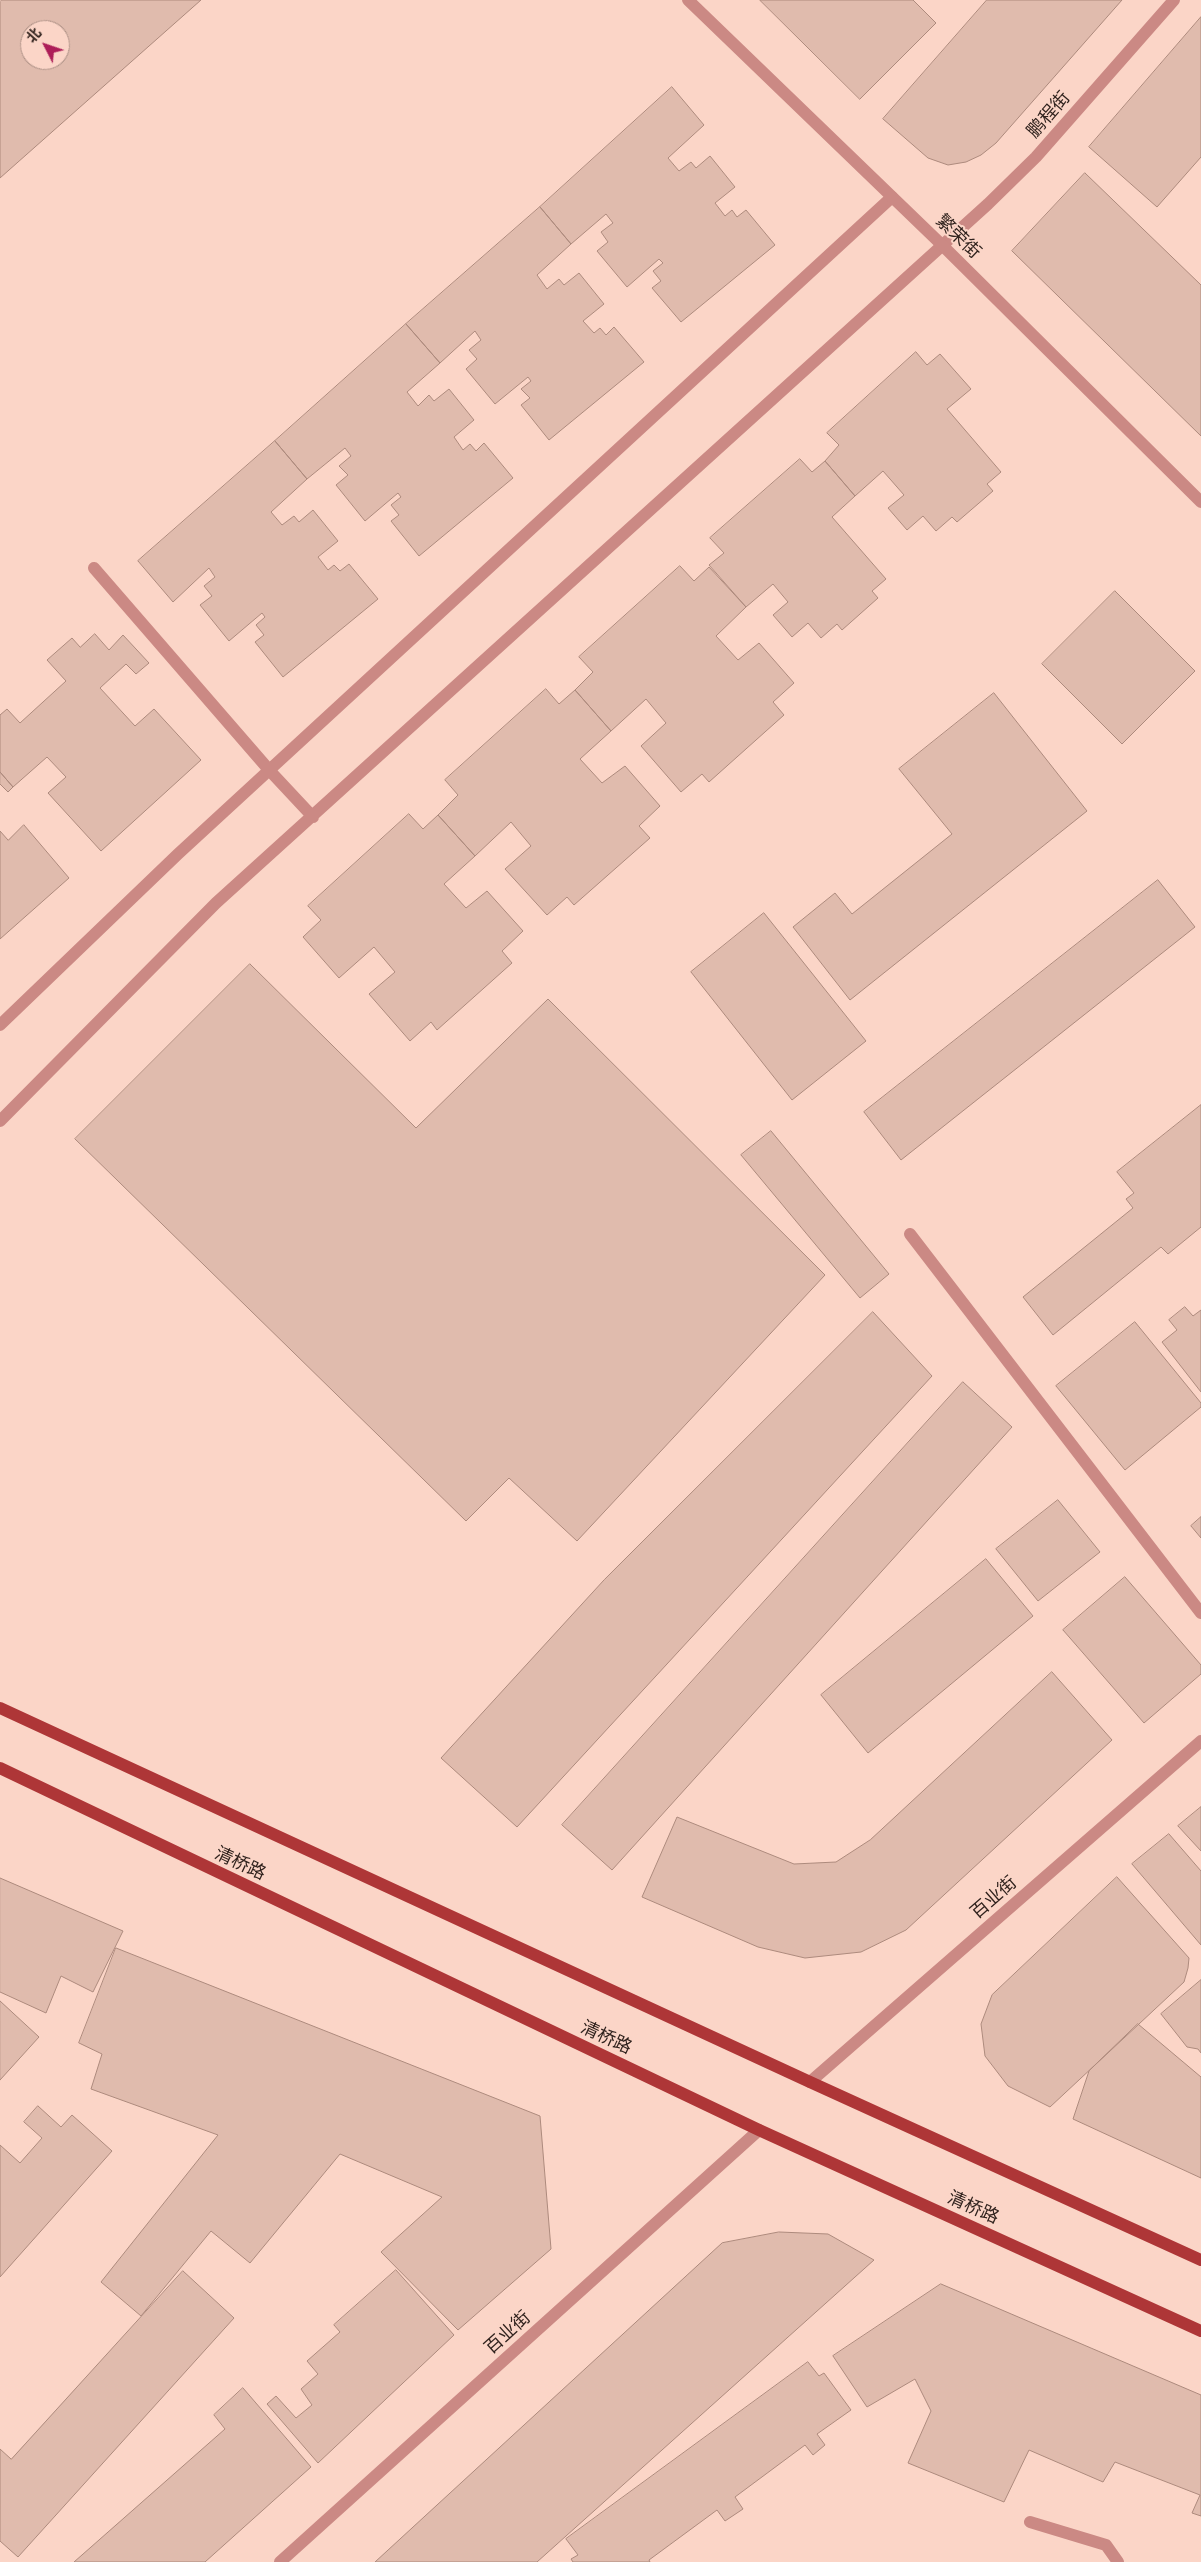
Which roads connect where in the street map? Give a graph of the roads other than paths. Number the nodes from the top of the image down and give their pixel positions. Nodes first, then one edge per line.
1 (688, 0) edge
2 (1174, 0) edge
3 (892, 197) junction
4 (942, 245) junction
5 (1201, 502) edge
6 (94, 568) dead end
7 (270, 771) junction
8 (313, 817) junction
9 (0, 1025) edge
10 (0, 1121) edge
11 (910, 1234) dead end
12 (1201, 1613) edge
13 (0, 1708) edge
14 (1201, 1741) edge
15 (0, 1768) edge
16 (810, 2082) junction
17 (759, 2130) junction
18 (1201, 2260) edge
19 (1201, 2330) edge
20 (1030, 2522) dead end
21 (280, 2562) edge
22 (1118, 2562) edge

1 - 3 street, 繁荣街
2 - 4 street, 鹏程街
3 - 4 street, 繁荣街
3 - 7 street
4 - 5 street, 繁荣街
4 - 8 street, 鹏程街
6 - 7 street
7 - 8 street
7 - 9 street
8 - 10 street, 鹏程街
11 - 12 street
13 - 16 main road
14 - 16 street, 百业街
15 - 17 main road, 清桥路
16 - 18 main road
17 - 19 main road, 清桥路
17 - 21 street, 百业街
20 - 22 street

